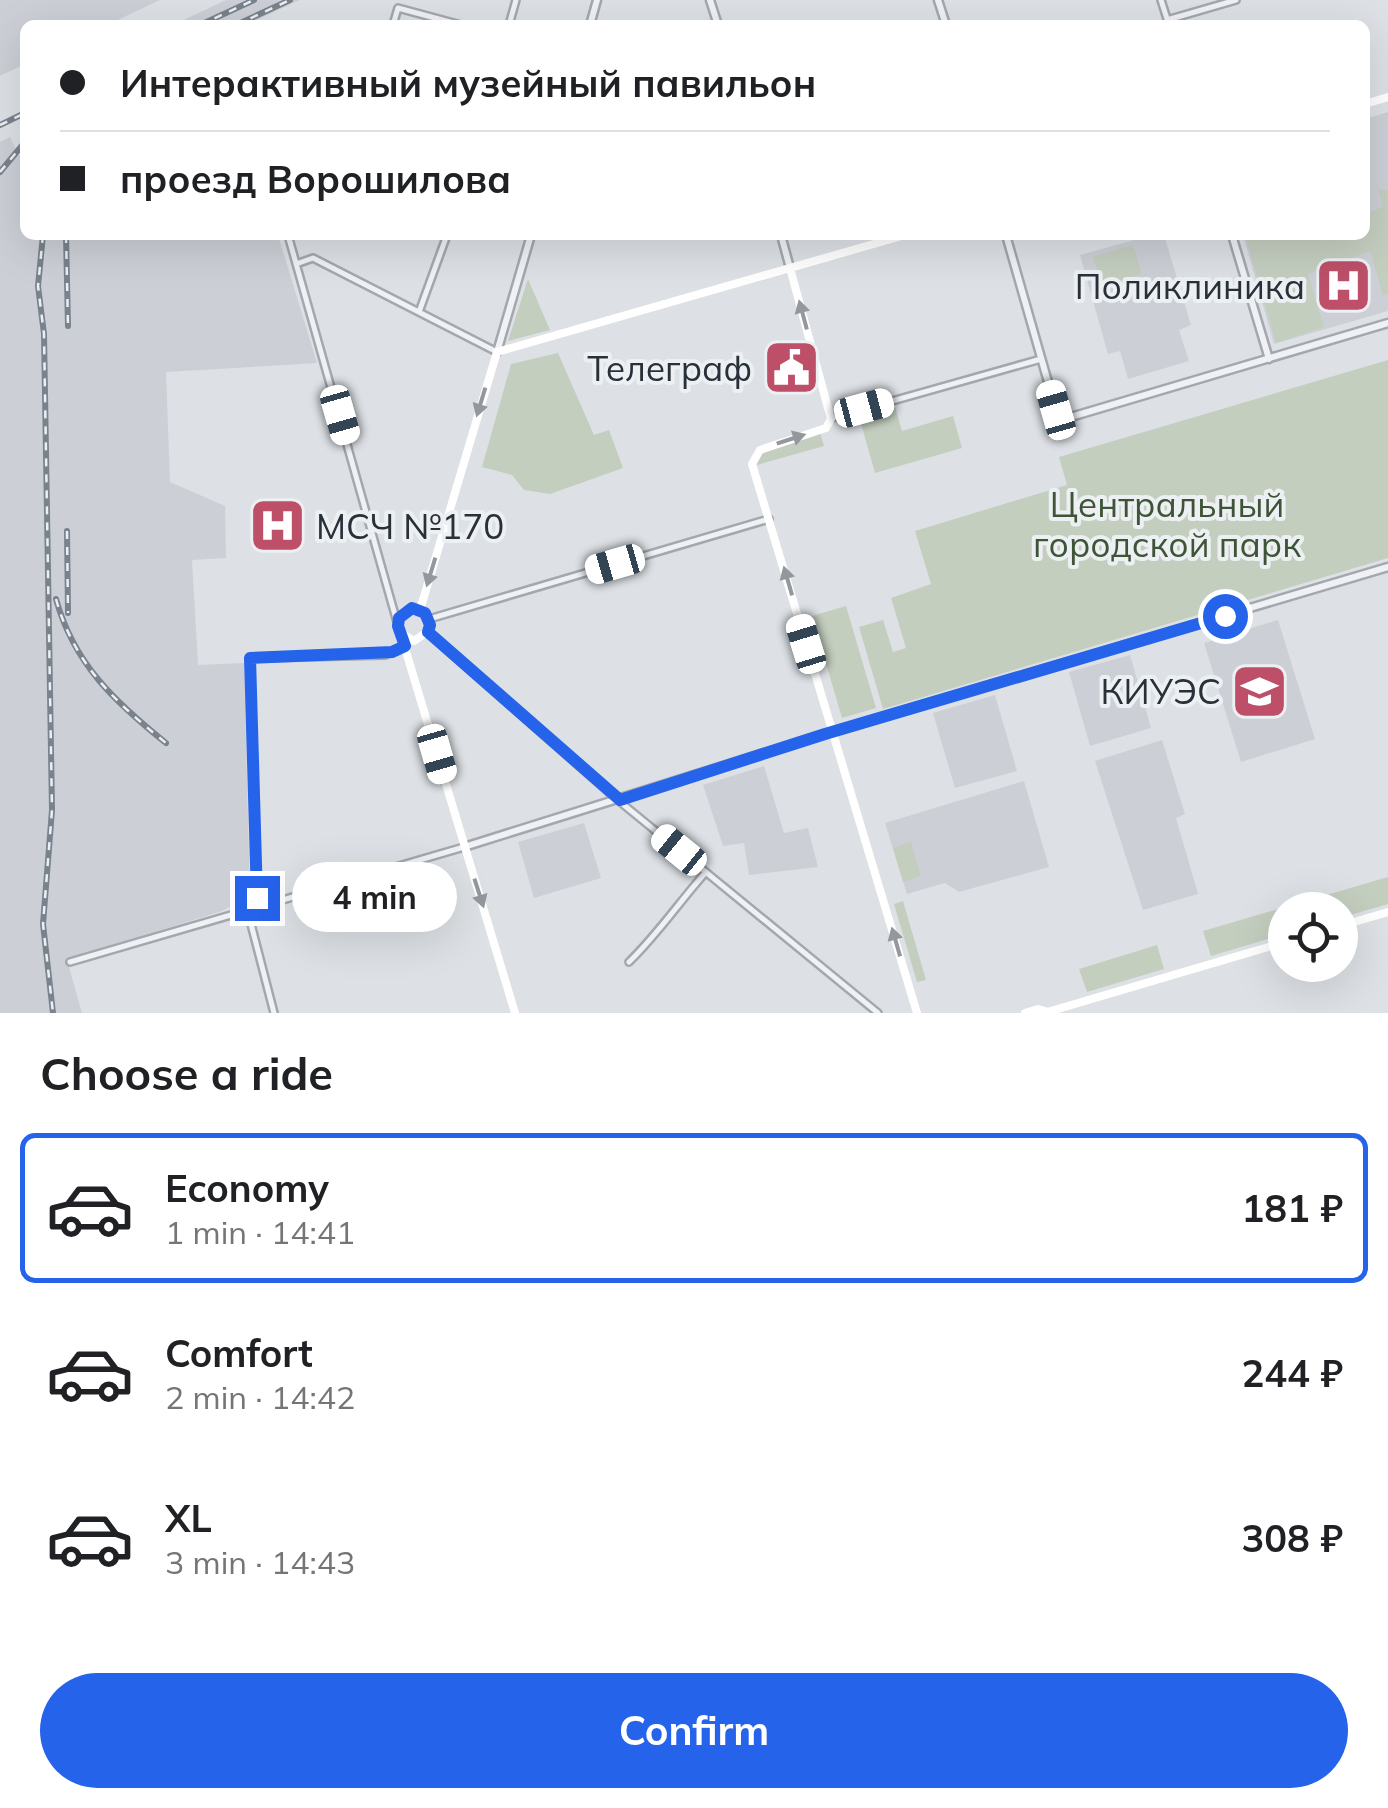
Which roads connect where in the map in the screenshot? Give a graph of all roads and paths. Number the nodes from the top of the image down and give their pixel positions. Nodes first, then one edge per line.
1 (1236, 0) edge
2 (394, 20) edge
3 (442, 20) edge
4 (1177, 20) edge
5 (289, 240) edge
6 (446, 240) edge
7 (530, 240) edge
8 (782, 240) edge
9 (888, 240) edge
10 (1007, 240) edge
11 (1234, 240) edge
12 (296, 264) junction
13 (790, 268) junction
14 (419, 312) junction
15 (1388, 323) edge
16 (497, 352) junction
17 (1041, 359) junction
18 (1270, 359) junction
19 (829, 423) junction
20 (769, 518) junction
21 (1388, 567) edge
22 (392, 604) junction
23 (420, 610) junction
24 (404, 612) junction
25 (428, 618) junction
26 (399, 629) junction
27 (428, 632) junction
28 (414, 640) junction
29 (405, 646) junction
30 (833, 732) junction
31 (620, 800) junction
32 (464, 847) junction
33 (706, 872) junction
34 (257, 906) junction
35 (1388, 912) edge
36 (1358, 921) edge
37 (1268, 947) edge
38 (70, 962) dead end
39 (630, 962) dead end
40 (1046, 1012) edge
41 (274, 1013) edge
42 (516, 1013) edge
43 (878, 1013) edge
44 (917, 1013) edge
45 (1025, 1013) edge

1 - 4 street
2 - 3 street
5 - 12 street
6 - 14 street
7 - 16 street
8 - 13 street
9 - 13 main road
10 - 17 street
11 - 18 street
12 - 14 street
12 - 22 street
13 - 16 main road
19 -> 13 main road
14 - 16 street
15 - 18 street
16 -> 23 main road
17 - 18 street
17 - 19 street
20 -> 19 main road
20 - 25 street
30 -> 20 main road
21 - 30 street
22 - 24 street
22 - 26 street
23 - 24 main road
23 - 25 main road
24 - 26 main road
25 - 27 main road
26 - 28 main road
26 - 29 main road
27 - 28 main road
27 - 31 street
28 - 29 street
29 - 32 main road
29 - 34 street
30 - 31 street
44 -> 30 main road
31 - 32 street
31 - 33 street
32 - 34 street
32 -> 42 main road
33 - 39 street
33 - 43 street
34 - 38 street
34 - 41 street
35 - 36 main road
37 - 40 main road
40 - 45 main road

